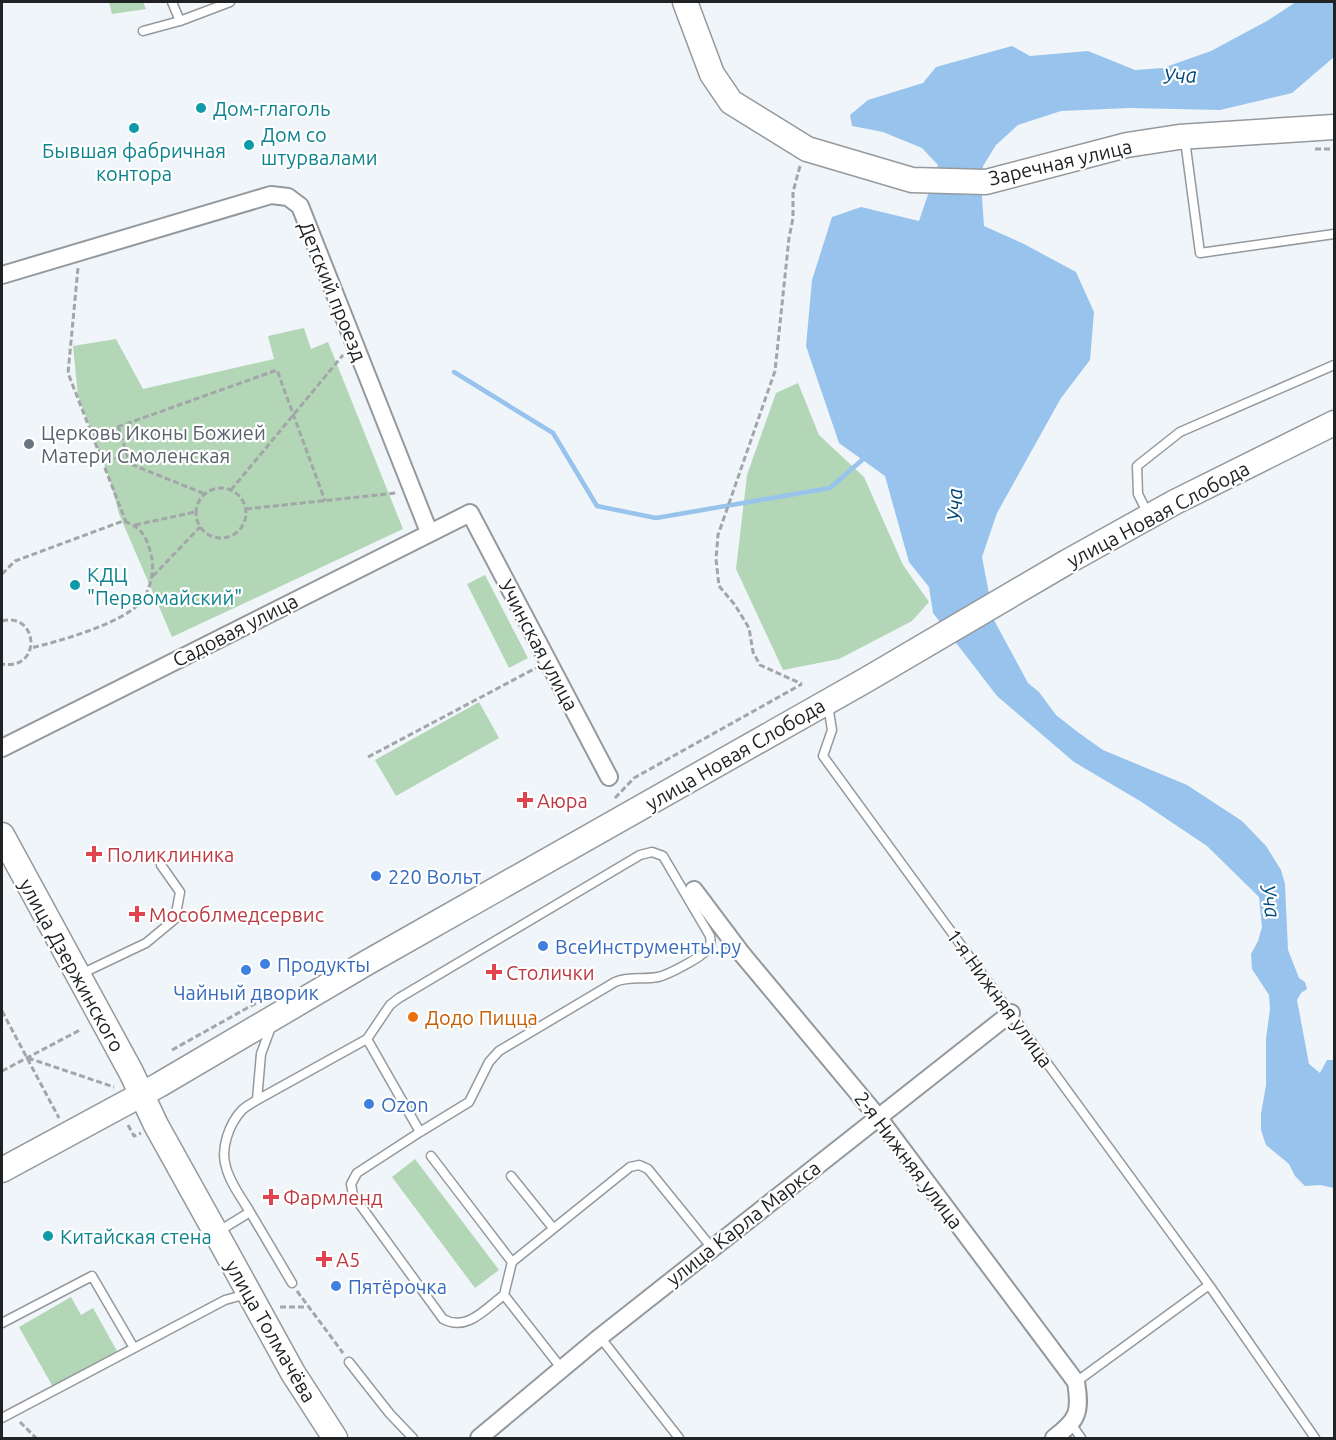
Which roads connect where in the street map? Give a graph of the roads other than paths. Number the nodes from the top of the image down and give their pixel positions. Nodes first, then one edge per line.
1 (172, 2) edge
2 (230, 2) edge
3 (685, 2) edge
4 (180, 21) junction
5 (143, 31) dead end
6 (1335, 127) edge
7 (1185, 136) junction
8 (1335, 234) edge
9 (2, 275) edge
10 (1335, 364) edge
11 (1335, 423) edge
12 (470, 513) joint
13 (1149, 516) junction
14 (429, 532) junction
15 (827, 702) junction
16 (2, 748) edge
17 (609, 777) dead end
18 (2, 835) edge
19 (161, 865) dead end
20 (694, 891) dead end
21 (78, 976) junction
22 (1011, 1013) junction
23 (275, 1017) junction
24 (366, 1039) junction
25 (141, 1095) junction
26 (257, 1100) junction
27 (878, 1117) junction
28 (420, 1132) junction
29 (431, 1156) dead end
30 (2, 1170) edge
31 (511, 1176) dead end
32 (250, 1212) junction
33 (553, 1228) junction
34 (216, 1233) junction
35 (712, 1248) junction
36 (512, 1262) junction
37 (292, 1283) road end
38 (1209, 1285) junction
39 (249, 1293) junction
40 (504, 1295) junction
41 (2, 1323) edge
42 (600, 1337) junction
43 (134, 1348) junction
44 (349, 1362) road end
45 (562, 1369) junction
46 (1076, 1382) junction
47 (2, 1418) edge
48 (1077, 1432) edge
49 (335, 1438) edge
50 (413, 1438) edge
51 (479, 1438) edge
52 (679, 1438) edge
53 (1054, 1438) edge
54 (1315, 1438) edge

1 - 4 lane
2 - 4 lane
3 - 7 main road, Заречная улица
4 - 5 lane
6 - 7 main road, Заречная улица
7 - 8 lane
9 - 14 street, Детский проезд
10 - 13 lane
11 - 13 main road, улица Новая Слобода
12 - 14 street, Садовая улица
12 - 17 street, Учинская улица
13 - 15 main road, улица Новая Слобода
14 - 16 street, Садовая улица
15 - 22 lane, 1-я Нижняя улица
15 - 23 main road, улица Новая Слобода
18 - 21 main road, улица Дзержинского
19 - 21 lane
20 - 27 street, 2-я Нижняя улица
21 - 25 main road, улица Дзержинского
22 - 27 street, улица Карла Маркса
22 - 38 lane, 1-я Нижняя улица
23 - 25 main road, улица Новая Слобода
23 - 26 lane
24 - 26 lane
24 - 28 lane
24 - 28 lane
25 - 30 main road, улица Новая Слобода
25 - 34 main road, улица Толмачёва
26 - 32 lane
27 - 35 street, улица Карла Маркса
27 - 46 street, 2-я Нижняя улица
28 - 40 lane
29 - 36 lane
31 - 33 lane
32 - 34 lane
32 - 37 lane
33 - 35 lane
33 - 36 lane
34 - 39 main road, улица Толмачёва
35 - 42 street, улица Карла Маркса
36 - 40 lane
38 - 46 lane
38 - 54 lane, 1-я Нижняя улица
39 - 43 lane
39 - 49 main road, улица Толмачёва
40 - 45 lane
41 - 43 lane
42 - 45 street, улица Карла Маркса
42 - 52 lane
43 - 47 lane
44 - 50 lane
45 - 51 street, улица Карла Маркса
46 - 48 street
48 - 53 street

